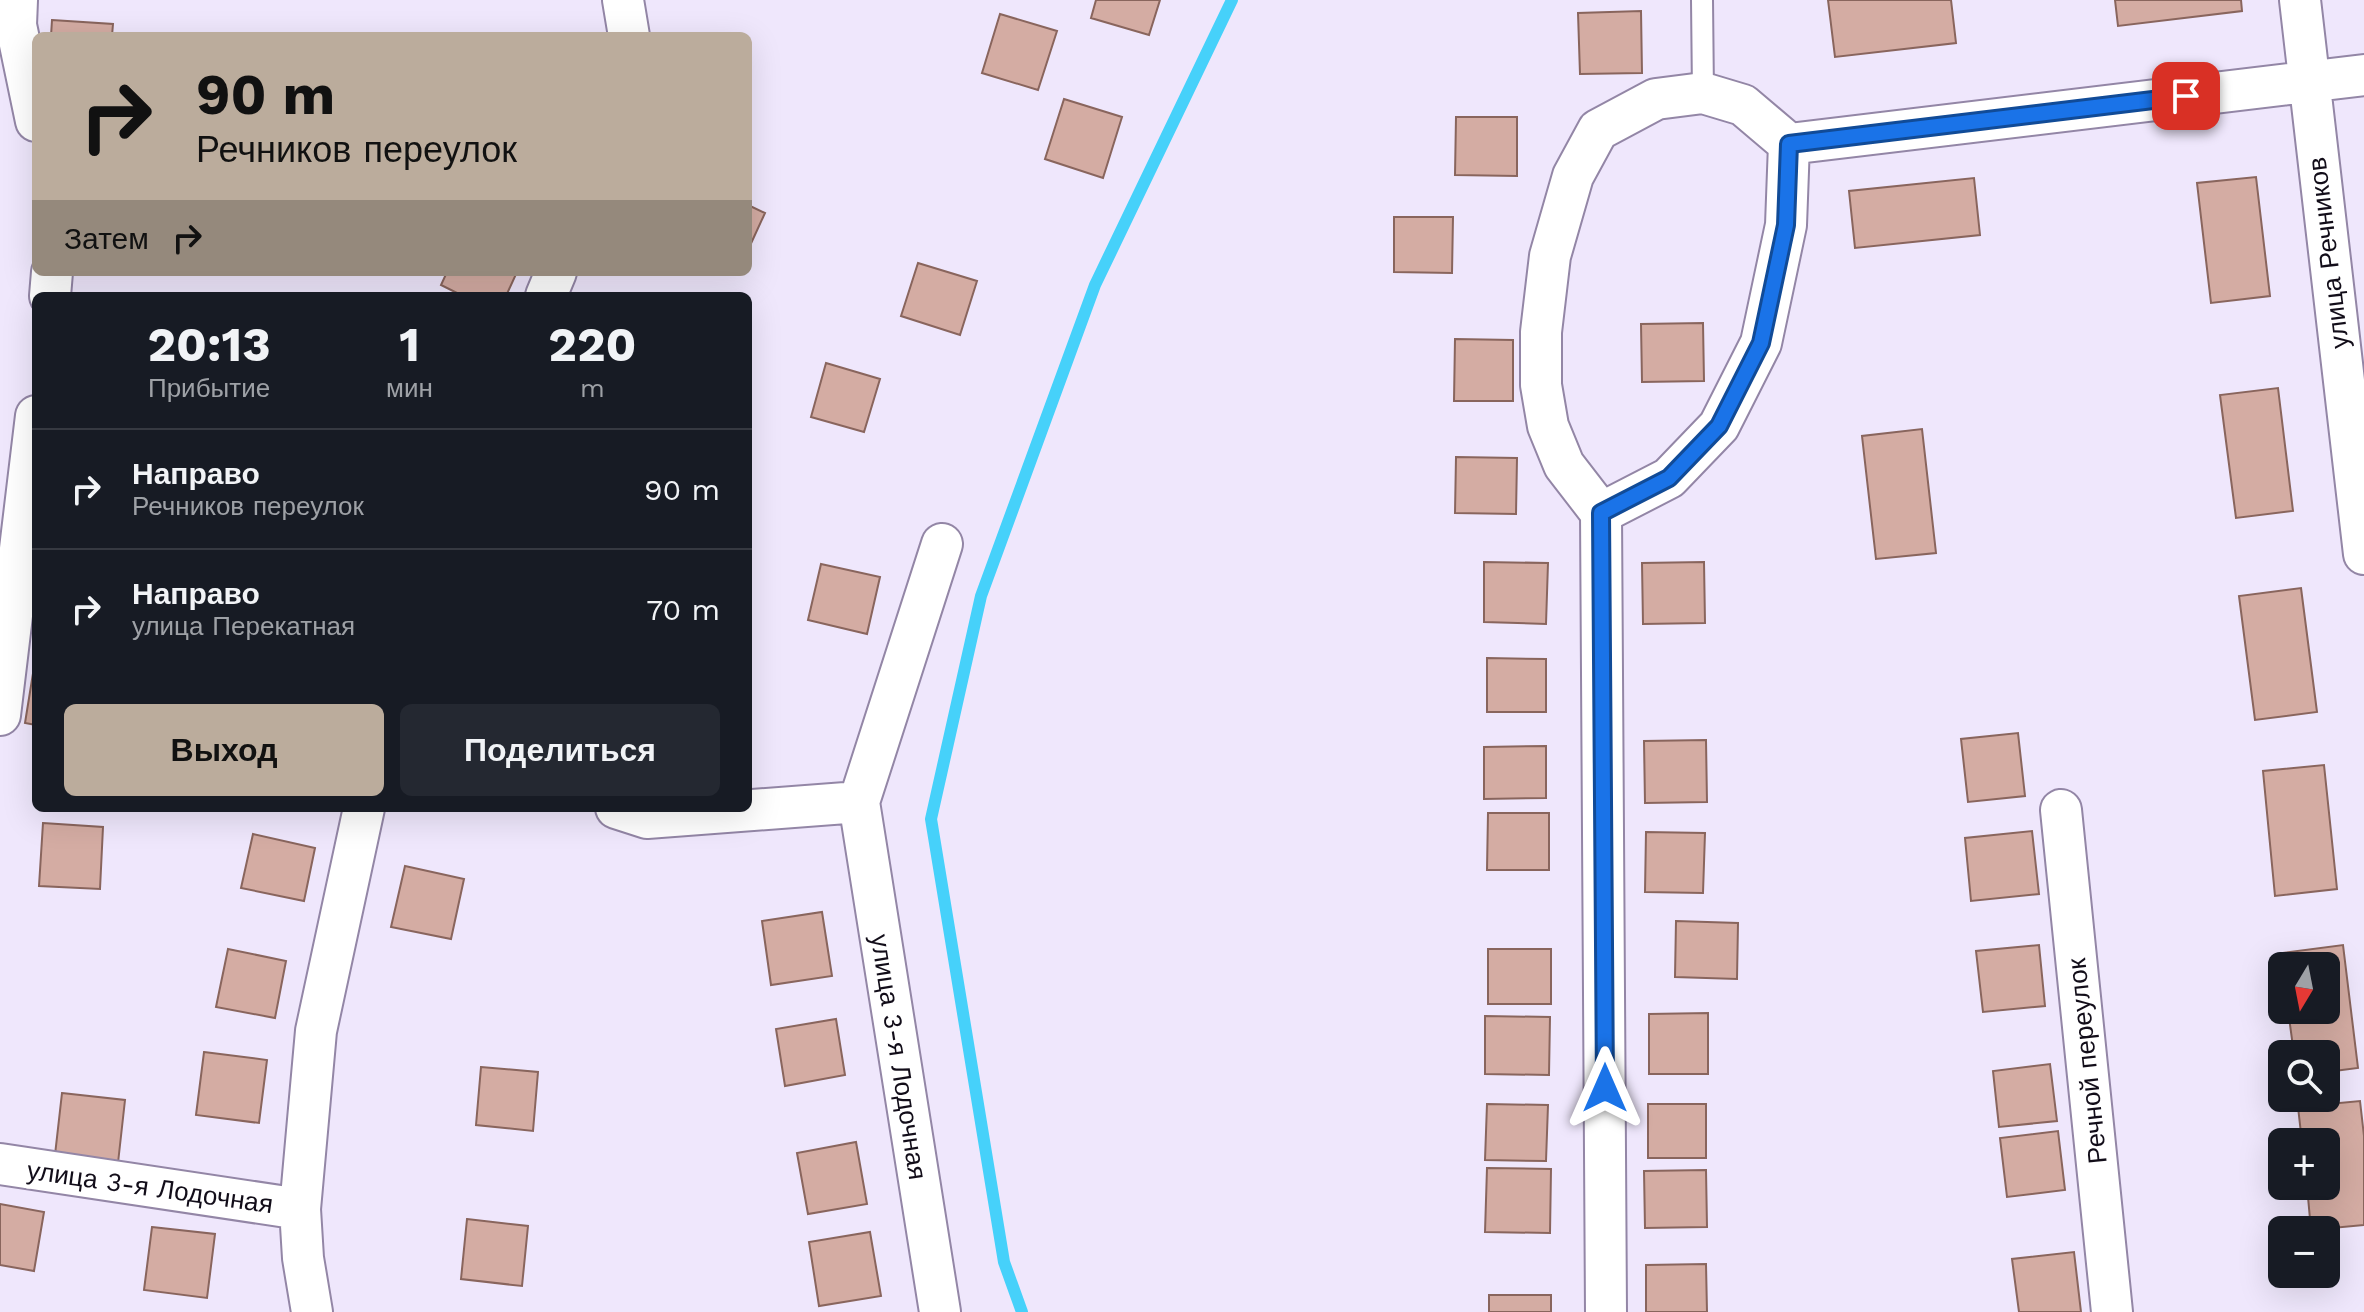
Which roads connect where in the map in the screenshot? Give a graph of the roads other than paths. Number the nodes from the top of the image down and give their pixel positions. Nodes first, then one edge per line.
1 (17, 0) edge
2 (623, 0) edge
3 (1702, 0) edge
4 (2300, 0) edge
5 (628, 32) edge
6 (2364, 75) edge
7 (2308, 81) junction
8 (1703, 93) junction
9 (32, 102) edge
10 (1789, 144) junction
11 (32, 449) edge
12 (1601, 513) junction
13 (942, 544) dead end
14 (2364, 554) edge
15 (0, 715) edge
16 (859, 802) junction
17 (752, 810) edge
18 (2061, 810) dead end
19 (363, 812) edge
20 (628, 812) edge
21 (726, 812) edge
22 (0, 1164) edge
23 (300, 1209) junction
24 (312, 1312) edge
25 (940, 1312) edge
26 (1606, 1312) edge
27 (2112, 1312) edge

1 - 9 street
2 - 5 street
3 - 8 lane
4 - 7 street, улица Речников
6 - 7 street
7 - 10 street
7 - 14 street, улица Речников
8 - 10 street
8 - 12 street
10 - 12 street
11 - 15 street
12 - 26 street
13 - 16 street, улица 3-я Лодочная
16 - 17 street
16 - 25 street, улица 3-я Лодочная
18 - 27 street, Речной переулок
19 - 23 street, улица 3-я Лодочная
20 - 21 street
22 - 23 street, улица 3-я Лодочная
23 - 24 street, улица 3-я Лодочная

